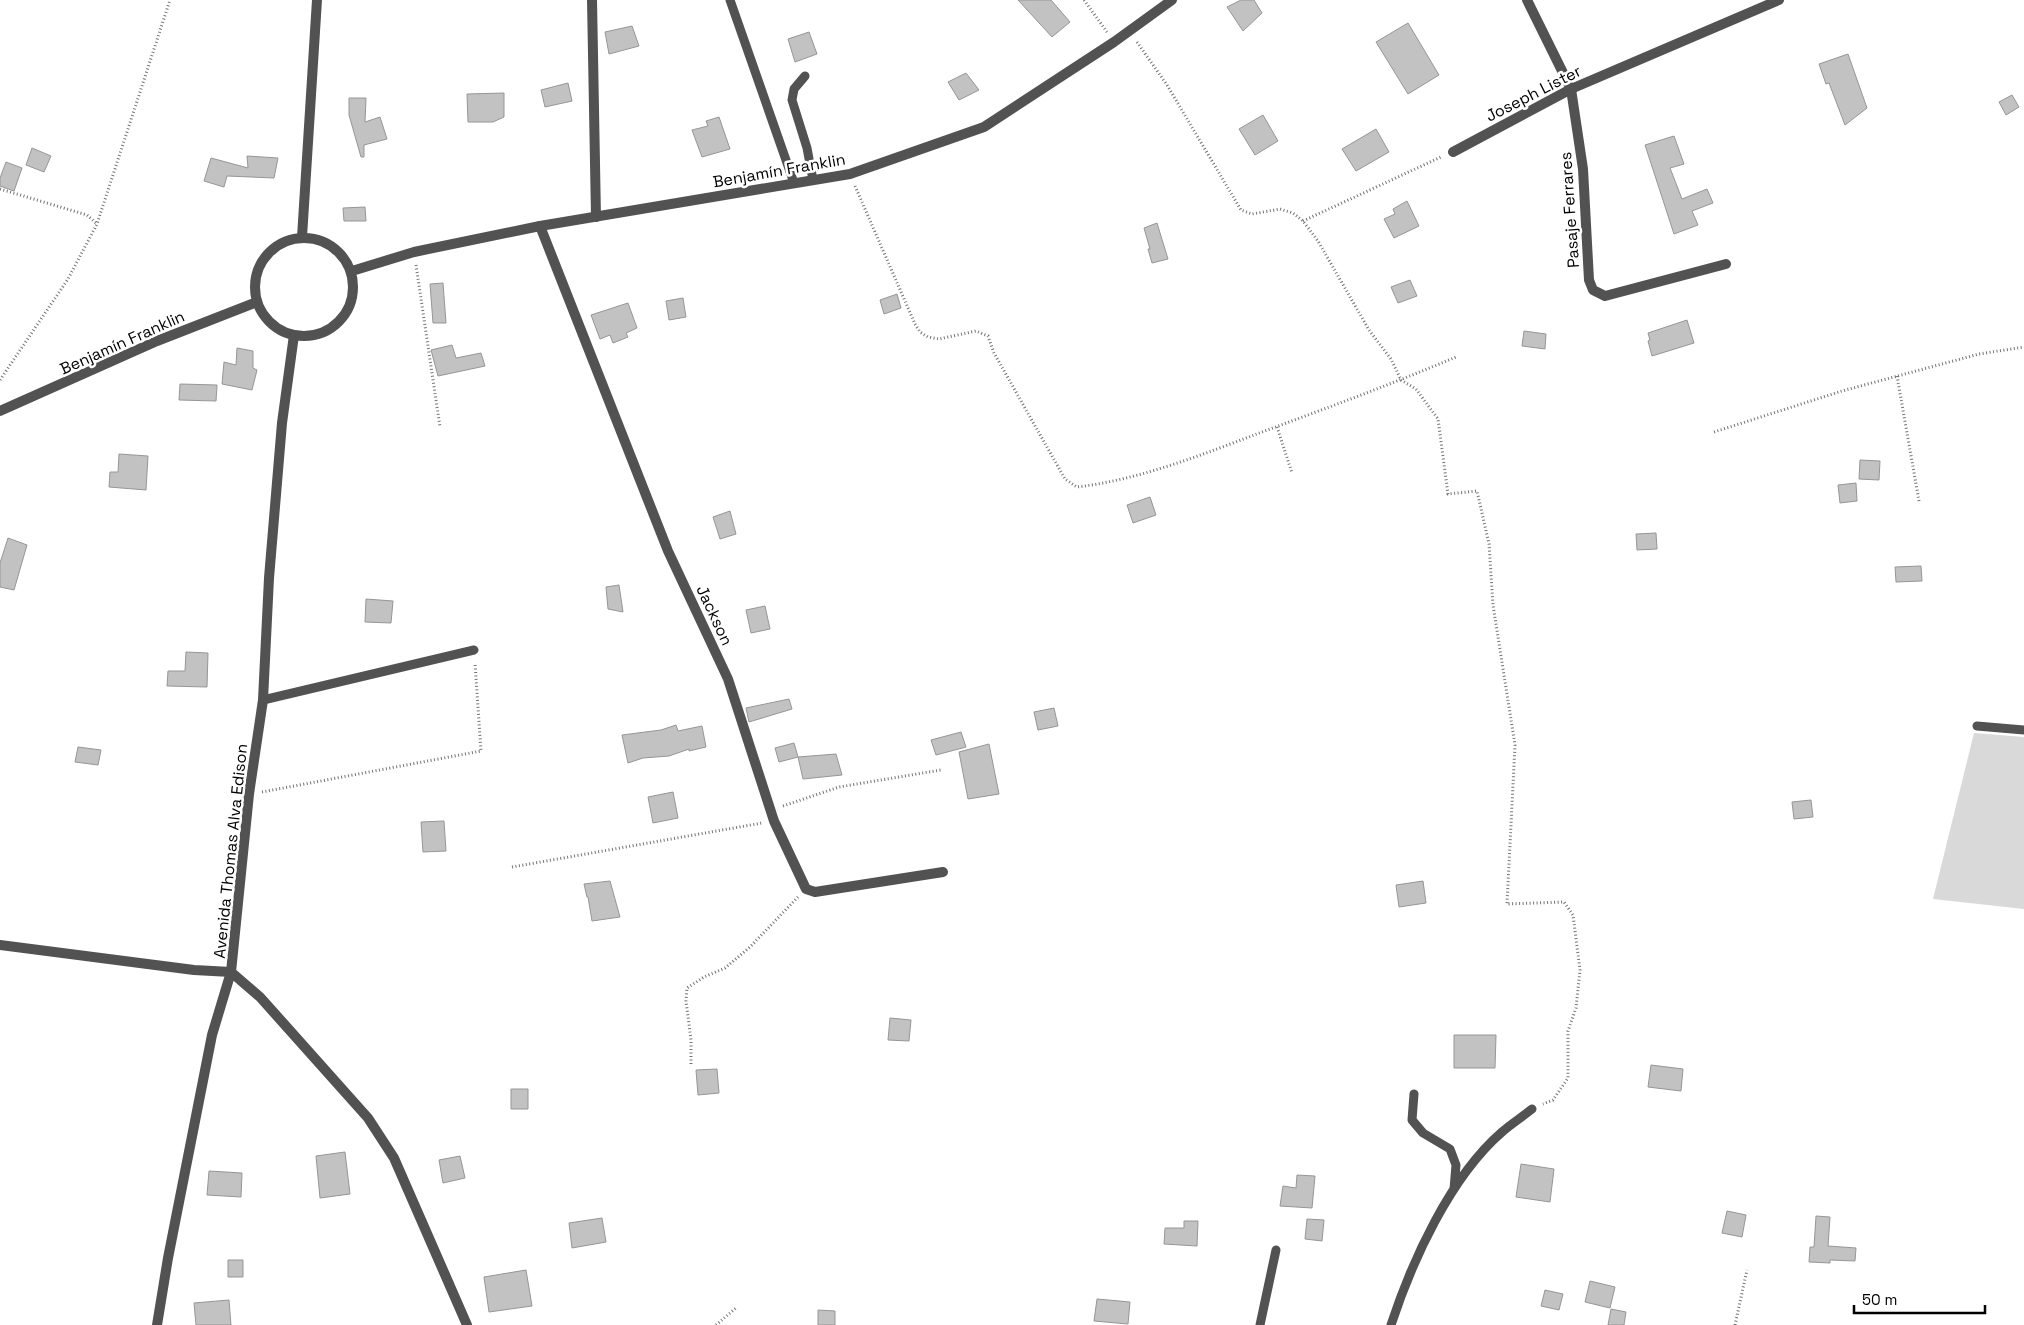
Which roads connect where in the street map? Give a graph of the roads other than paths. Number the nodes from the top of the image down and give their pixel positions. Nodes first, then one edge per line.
1 (317, 0) edge
2 (592, 0) edge
3 (730, 0) edge
4 (1172, 0) edge
5 (1527, 0) edge
6 (1779, 0) edge
7 (805, 76) dead end
8 (1571, 89) junction
9 (1453, 152) road end
10 (813, 180) junction
11 (794, 183) junction
12 (596, 217) junction
13 (540, 226) junction
14 (302, 238) junction
15 (1726, 264) dead end
16 (352, 271) junction
17 (257, 302) junction
18 (294, 335) junction
19 (0, 411) edge
20 (474, 650) road end
21 (263, 700) junction
22 (1977, 726) dead end
23 (2024, 730) edge
24 (943, 872) dead end
25 (0, 945) edge
26 (231, 972) junction
27 (1414, 1094) dead end
28 (1532, 1109) road end
29 (1453, 1192) junction
30 (1276, 1250) dead end
31 (157, 1325) edge
32 (467, 1325) edge
33 (1260, 1325) edge
34 (1391, 1325) edge

1 - 14 street
2 - 12 street
3 - 11 lane
4 - 10 street, Benjamín Franklin
5 - 8 street, Pasaje Ferrares
6 - 8 street, Joseph Lister
7 - 10 lane
8 - 9 street, Joseph Lister
8 - 15 street, Pasaje Ferrares
10 - 11 street, Benjamín Franklin
11 - 12 street, Benjamín Franklin
12 - 13 street, Benjamín Franklin
13 - 16 street, Benjamín Franklin
13 - 24 street, Jackson
14 - 16 street
14 - 17 street
16 - 18 street
17 - 18 street
17 - 19 street, Benjamín Franklin
18 - 21 street, Avenida Thomas Alva Edison
20 - 21 lane
21 - 26 street, Avenida Thomas Alva Edison
22 - 23 lane
25 - 26 street
26 - 31 street
26 - 32 street, Avenida Thomas Alva Edison
27 - 29 lane
28 - 29 lane
29 - 34 lane
30 - 33 lane

